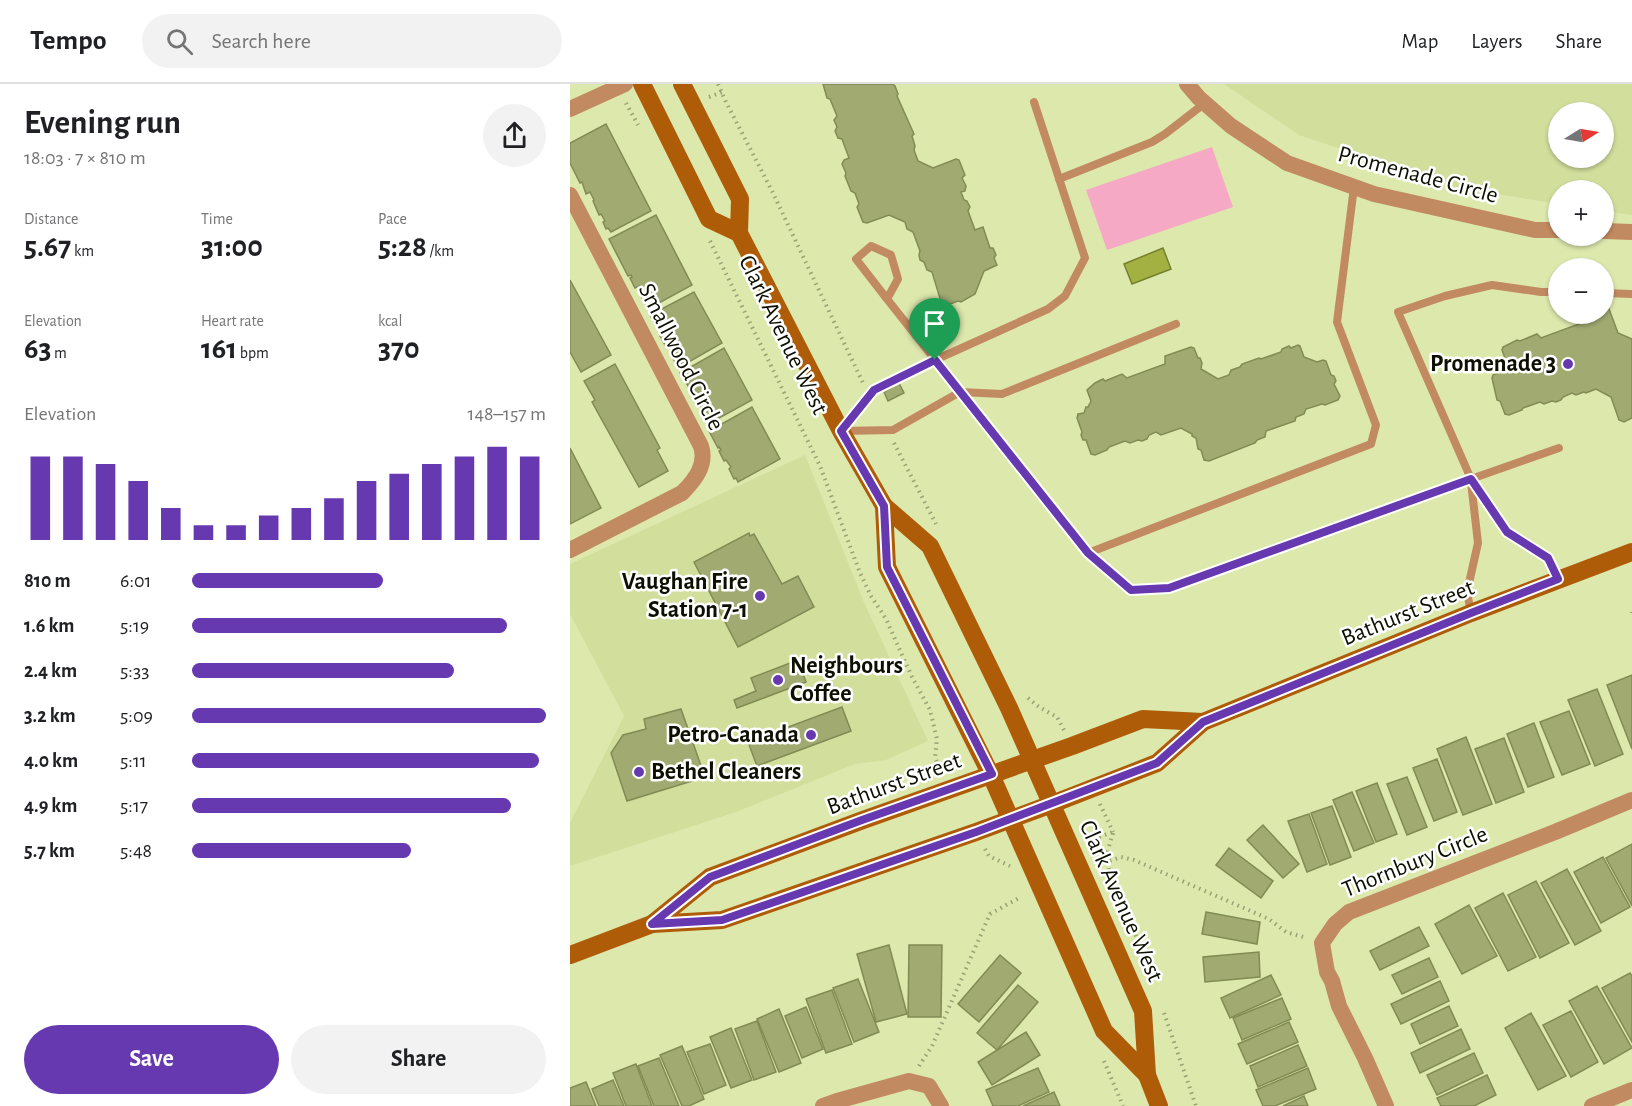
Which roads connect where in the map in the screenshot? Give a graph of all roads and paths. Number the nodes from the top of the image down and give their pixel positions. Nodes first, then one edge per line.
1 (642, 84) edge
2 (682, 84) edge
3 (718, 84) edge
4 (1187, 84) edge
5 (622, 86) edge
6 (1034, 102) dead end
7 (1204, 103) junction
8 (570, 109) edge
9 (640, 129) dead end
10 (1059, 179) junction
11 (1354, 186) junction
12 (570, 195) edge
13 (1548, 230) edge
14 (1614, 231) edge
15 (1632, 232) edge
16 (739, 233) junction
17 (707, 236) dead end
18 (1548, 292) edge
19 (1614, 293) edge
20 (1632, 294) edge
21 (887, 299) junction
22 (1176, 324) dead end
23 (935, 360) junction
24 (864, 383) dead end
25 (960, 392) junction
26 (841, 431) junction
27 (1560, 448) dead end
28 (1471, 479) junction
29 (884, 506) junction
30 (570, 549) edge
31 (1632, 552) edge
32 (1088, 553) junction
33 (1558, 579) junction
34 (1471, 613) junction
35 (1029, 700) dead end
36 (1203, 722) junction
37 (1072, 746) junction
38 (935, 758) dead end
39 (1032, 760) junction
40 (992, 774) junction
41 (1093, 788) junction
42 (1632, 800) edge
43 (1052, 804) junction
44 (1010, 818) junction
45 (1113, 832) junction
46 (1097, 838) dead end
47 (1108, 849) dead end
48 (989, 856) dead end
49 (1110, 861) dead end
50 (1014, 867) dead end
51 (1020, 898) dead end
52 (652, 924) junction
53 (1322, 943) junction
54 (570, 955) edge
55 (1147, 1075) junction
56 (909, 1081) junction
57 (1632, 1090) edge
58 (823, 1106) edge
59 (941, 1106) edge
60 (1159, 1106) edge
61 (1386, 1106) edge
62 (1592, 1106) edge

1 - 16 street, Clark Avenue West
2 - 16 street, Clark Avenue West
3 - 24 path
4 - 7 street, Promenade Circle
5 - 8 street
5 - 9 path
6 - 10 lane
7 - 10 lane
7 - 11 street, Promenade Circle
10 - 23 lane
11 - 13 street, Promenade Circle
11 - 32 lane
12 - 30 street, Smallwood Circle
14 - 15 street
16 - 26 street, Clark Avenue West
17 - 38 path, Clark Avenue West
18 - 28 lane
19 - 20 lane
21 - 21 lane
21 - 23 lane
22 - 25 lane
23 - 25 lane
23 - 26 lane
25 - 26 lane
25 - 32 lane
26 - 29 street, Clark Avenue West
27 - 28 lane
28 - 32 lane
28 - 33 lane
28 - 34 lane
29 - 39 street, Clark Avenue West
29 - 40 street, Clark Avenue West
31 - 33 street, Bathurst Street
33 - 34 street, Bathurst Street
34 - 36 street, Bathurst Street
35 - 37 path
36 - 37 street, Bathurst Street
36 - 41 street, Bathurst Street
37 - 39 street, Bathurst Street
39 - 40 street, Bathurst Street
39 - 43 street, Clark Avenue West
40 - 44 street, Clark Avenue West
40 - 52 street, Bathurst Street
41 - 43 street, Bathurst Street
41 - 45 path
42 - 53 street, Thornbury Circle
43 - 44 street, Bathurst Street
43 - 55 street, Clark Avenue West
44 - 52 street, Bathurst Street
44 - 55 street, Clark Avenue West
45 - 46 path
45 - 47 path, Clark Avenue West
48 - 50 path
49 - 53 path
51 - 56 path
52 - 54 street, Bathurst Street
53 - 61 street
55 - 60 street, Clark Avenue West
56 - 58 street
56 - 59 street
57 - 62 street

